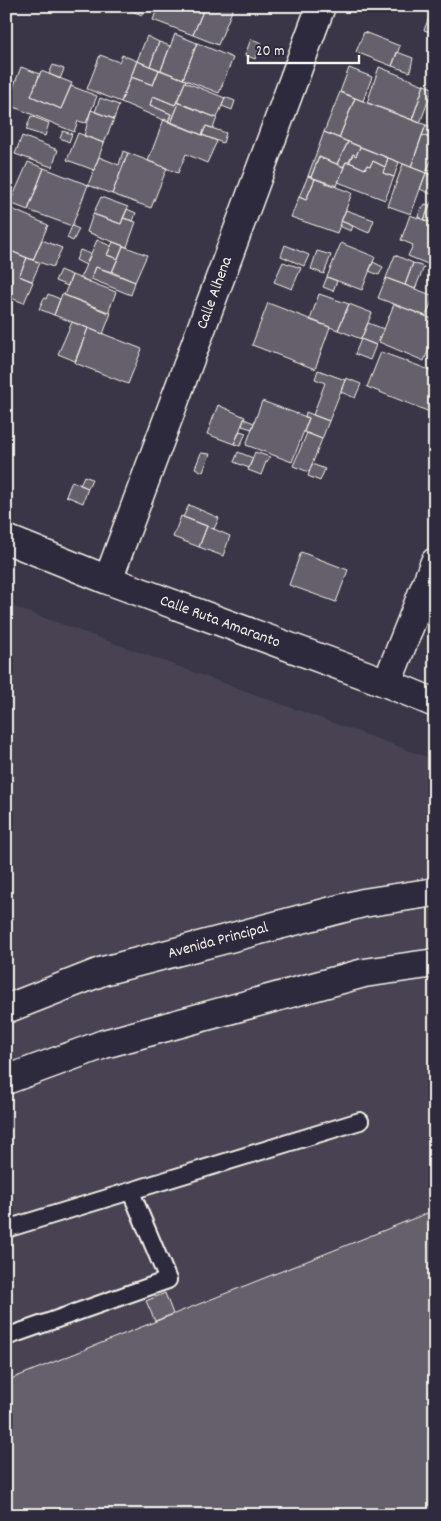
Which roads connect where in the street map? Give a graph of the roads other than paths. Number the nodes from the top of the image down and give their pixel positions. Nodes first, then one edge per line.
1 (321, 6) edge
2 (6, 539) edge
3 (435, 562) edge
4 (108, 580) junction
5 (387, 683) junction
6 (435, 702) edge
7 (435, 892) edge
8 (435, 963) edge
9 (6, 1009) edge
10 (6, 1080) edge
11 (360, 1121) dead end
12 (131, 1192) junction
13 (6, 1229) edge
14 (6, 1337) edge

1 - 4 street, Calle Alhena
2 - 4 street, Calle Ruta Amaranto
3 - 5 street
4 - 5 street, Calle Ruta Amaranto
5 - 6 street, Calle Ruta Amaranto
7 - 9 street, Avenida Principal
8 - 10 street
11 - 12 lane
12 - 13 lane
12 - 14 lane

